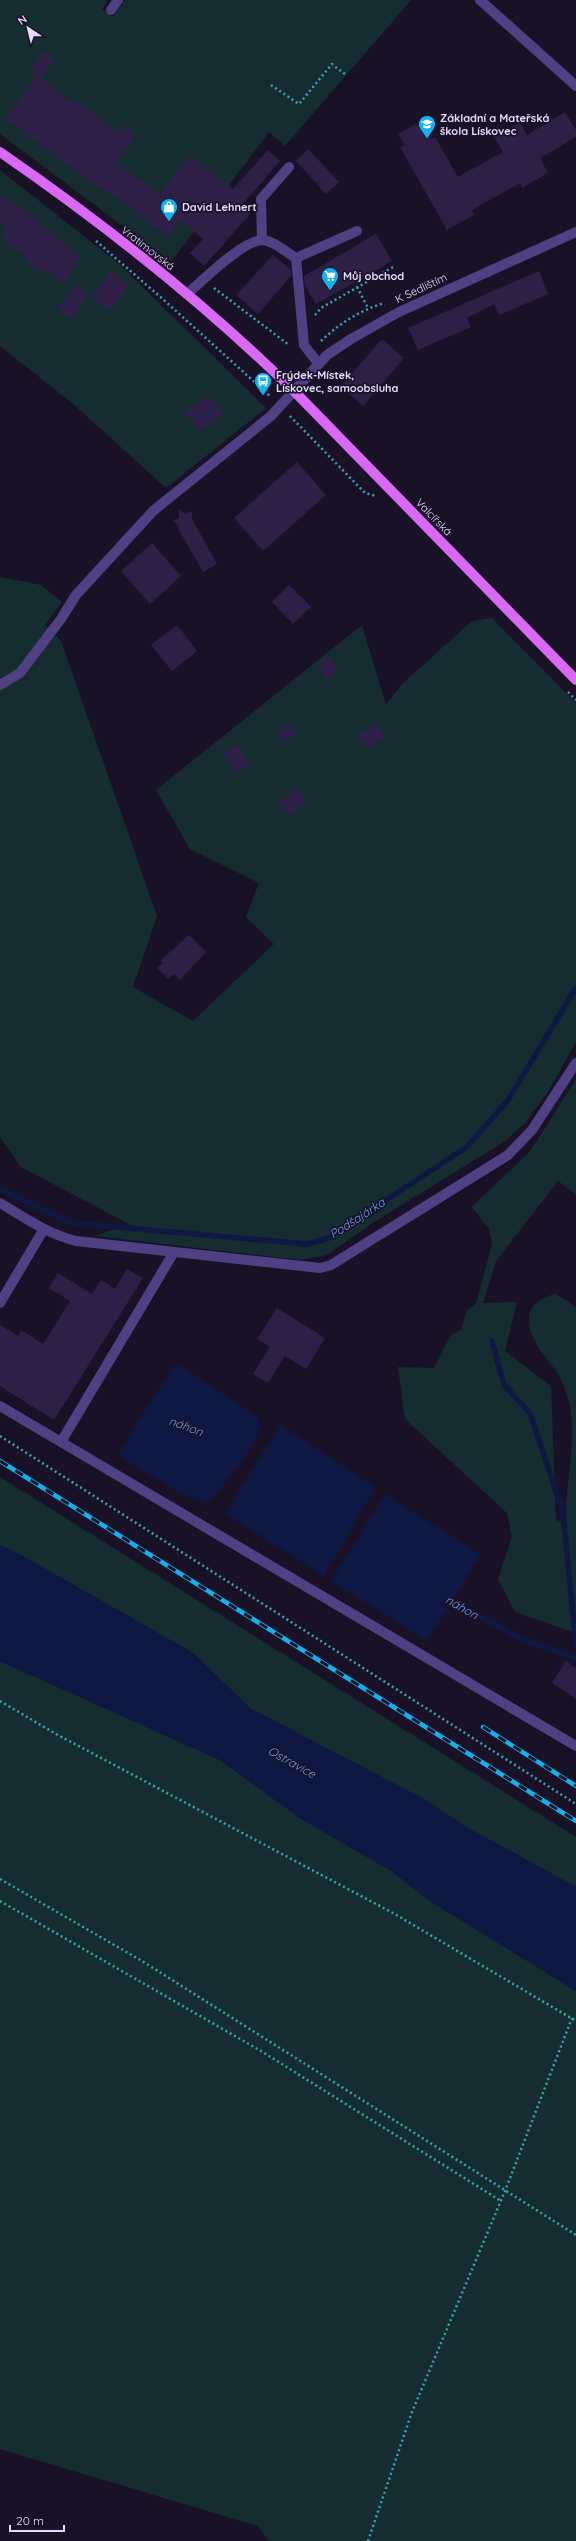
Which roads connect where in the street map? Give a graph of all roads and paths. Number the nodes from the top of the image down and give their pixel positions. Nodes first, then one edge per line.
1 (118, 0) edge
2 (480, 0) edge
3 (111, 10) dead end
4 (346, 76) dead end
5 (271, 85) dead end
6 (576, 86) edge
7 (0, 152) edge
8 (288, 167) dead end
9 (357, 231) dead end
10 (576, 232) edge
11 (89, 236) dead end
12 (262, 240) junction
13 (296, 258) junction
14 (393, 267) dead end
15 (204, 280) junction
16 (357, 287) junction
17 (187, 294) junction
18 (387, 302) dead end
19 (368, 308) junction
20 (314, 319) dead end
21 (317, 336) dead end
22 (304, 345) junction
23 (318, 363) junction
24 (274, 372) joint
25 (293, 390) junction
26 (280, 406) junction
27 (382, 498) dead end
28 (576, 680) edge
29 (0, 685) edge
30 (565, 689) dead end
31 (576, 700) edge
32 (576, 1063) edge
33 (0, 1203) edge
34 (44, 1229) junction
35 (174, 1252) junction
36 (0, 1303) edge
37 (0, 1406) edge
38 (0, 1436) edge
39 (61, 1442) junction
40 (0, 1701) edge
41 (576, 1746) edge
42 (576, 1804) edge
43 (0, 1879) edge
44 (0, 1901) edge
45 (572, 2018) junction
46 (576, 2021) edge
47 (505, 2191) junction
48 (501, 2201) junction
49 (576, 2235) edge
50 (368, 2541) edge

1 - 3 street
2 - 6 street
4 - 5 path
7 - 17 main road, Vratimovská
8 - 12 street
9 - 13 street
10 - 23 street, K Sedlištím
11 - 26 path
12 - 13 street
12 - 15 street
13 - 22 street
14 - 16 path
15 - 17 street
15 - 22 path
16 - 19 path
16 - 20 path
17 - 24 main road, Vratimovská
18 - 19 path
19 - 21 path
22 - 23 street
23 - 25 street, K Sedlištím
24 - 25 main road, Valcířská
25 - 26 street, K Sedlištím
25 - 28 main road, Valcířská
26 - 27 path
26 - 29 street, K Sedlištím
30 - 31 path
32 - 35 street
33 - 34 street
34 - 35 street
34 - 36 street
35 - 39 street
37 - 39 street
38 - 42 path
39 - 41 street
40 - 45 path
43 - 47 path
44 - 48 path
45 - 46 path
45 - 47 path
47 - 48 path
47 - 49 path
48 - 50 path

